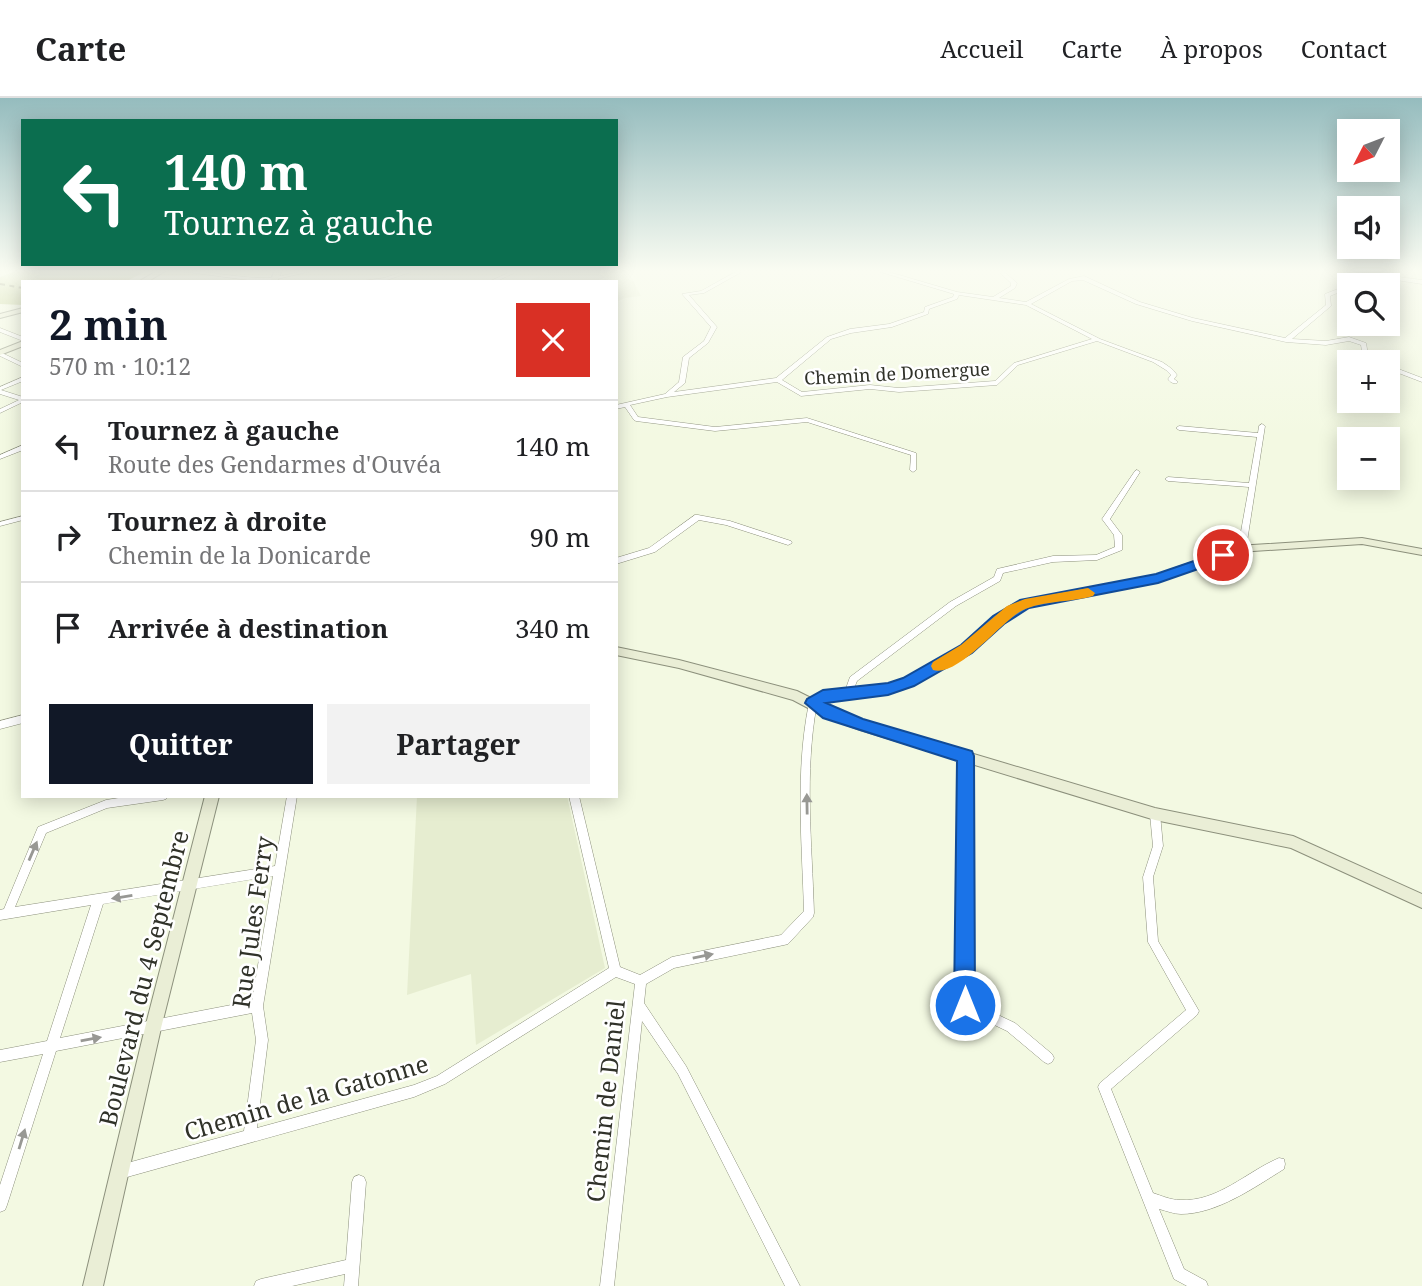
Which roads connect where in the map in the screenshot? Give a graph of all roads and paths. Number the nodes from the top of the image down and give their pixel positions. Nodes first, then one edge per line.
1 (713, 325) edge
2 (892, 325) edge
3 (1068, 325) edge
4 (1228, 325) edge
5 (1307, 325) edge
6 (0, 330) edge
7 (21, 340) edge
8 (1096, 340) junction
9 (1286, 340) junction
10 (21, 342) edge
11 (1364, 350) edge
12 (0, 354) edge
13 (21, 364) edge
14 (1400, 372) edge
15 (0, 377) edge
16 (21, 380) edge
17 (778, 380) junction
18 (1422, 380) edge
19 (1175, 382) dead end
20 (13, 383) junction
21 (0, 391) edge
22 (667, 395) junction
23 (21, 399) edge
24 (21, 401) edge
25 (627, 405) junction
26 (618, 407) edge
27 (0, 411) edge
28 (1262, 426) dead end
29 (1179, 428) dead end
30 (1260, 435) junction
31 (21, 448) edge
32 (0, 457) edge
33 (914, 470) dead end
34 (1137, 472) dead end
35 (1168, 479) dead end
36 (1251, 485) junction
37 (21, 519) edge
38 (0, 524) edge
39 (788, 542) dead end
40 (1242, 548) junction
41 (1422, 552) edge
42 (618, 560) edge
43 (996, 562) dead end
44 (1000, 571) junction
45 (618, 651) edge
46 (848, 694) junction
47 (813, 703) junction
48 (21, 720) edge
49 (0, 725) edge
50 (966, 756) junction
51 (132, 798) edge
52 (211, 798) edge
53 (292, 798) edge
54 (574, 798) edge
55 (1155, 814) junction
56 (280, 870) junction
57 (189, 887) junction
58 (98, 901) junction
59 (1422, 901) edge
60 (3, 914) edge
61 (615, 971) junction
62 (641, 982) junction
63 (639, 1005) junction
64 (257, 1006) junction
65 (153, 1028) junction
66 (51, 1046) junction
67 (0, 1056) edge
68 (1048, 1058) dead end
69 (250, 1137) junction
70 (1279, 1164) dead end
71 (120, 1172) junction
72 (359, 1182) dead end
73 (1149, 1199) junction
74 (1, 1204) edge
75 (353, 1265) junction
76 (93, 1286) edge
77 (261, 1286) edge
78 (351, 1286) edge
79 (607, 1286) edge
80 (793, 1286) edge
81 (1201, 1286) edge

1 - 22 street
2 - 17 street
3 - 8 street
4 - 9 street
5 - 9 street
6 - 7 street
8 - 17 street, Chemin de Domergue
8 - 19 street
9 - 11 street
10 - 12 street
12 - 13 street
14 - 18 street
15 - 20 street
16 - 20 street
17 - 22 street
20 - 21 street
21 - 23 street
22 - 25 street
24 - 27 street
25 - 26 street
25 - 33 street
28 - 30 street
29 - 30 street
30 - 36 street
31 - 32 street
34 - 44 street
35 - 36 street
36 - 40 street
37 - 38 street
39 - 42 street
40 - 41 street
40 - 46 street
43 - 44 street
44 - 46 street
45 - 47 street
46 - 47 street
47 - 50 street
62 -> 47 street, Chemin de Daniel
48 - 49 street
50 - 55 street
50 - 68 street
60 -> 51 street
52 - 57 street, Boulevard du 4 Septembre
53 - 56 street, Rue Jules Ferry
54 - 61 street
55 - 59 street
55 - 73 street
56 - 57 street
56 - 64 street, Rue Jules Ferry
57 -> 58 street
57 - 65 street, Boulevard du 4 Septembre
58 - 60 street
58 - 66 street
61 - 62 street
61 - 69 street, Chemin de la Gatonne
62 - 63 street, Chemin de Daniel
63 - 79 street, Chemin de Daniel
63 - 80 street
64 - 65 street
64 - 69 street, Rue Jules Ferry
66 -> 65 street
65 - 71 street, Boulevard du 4 Septembre
66 - 67 street
74 -> 66 street
69 - 71 street, Chemin de la Gatonne
70 - 73 street
71 - 76 street, Boulevard du 4 Septembre
72 - 75 street
73 - 81 street
75 - 77 street
75 - 78 street

